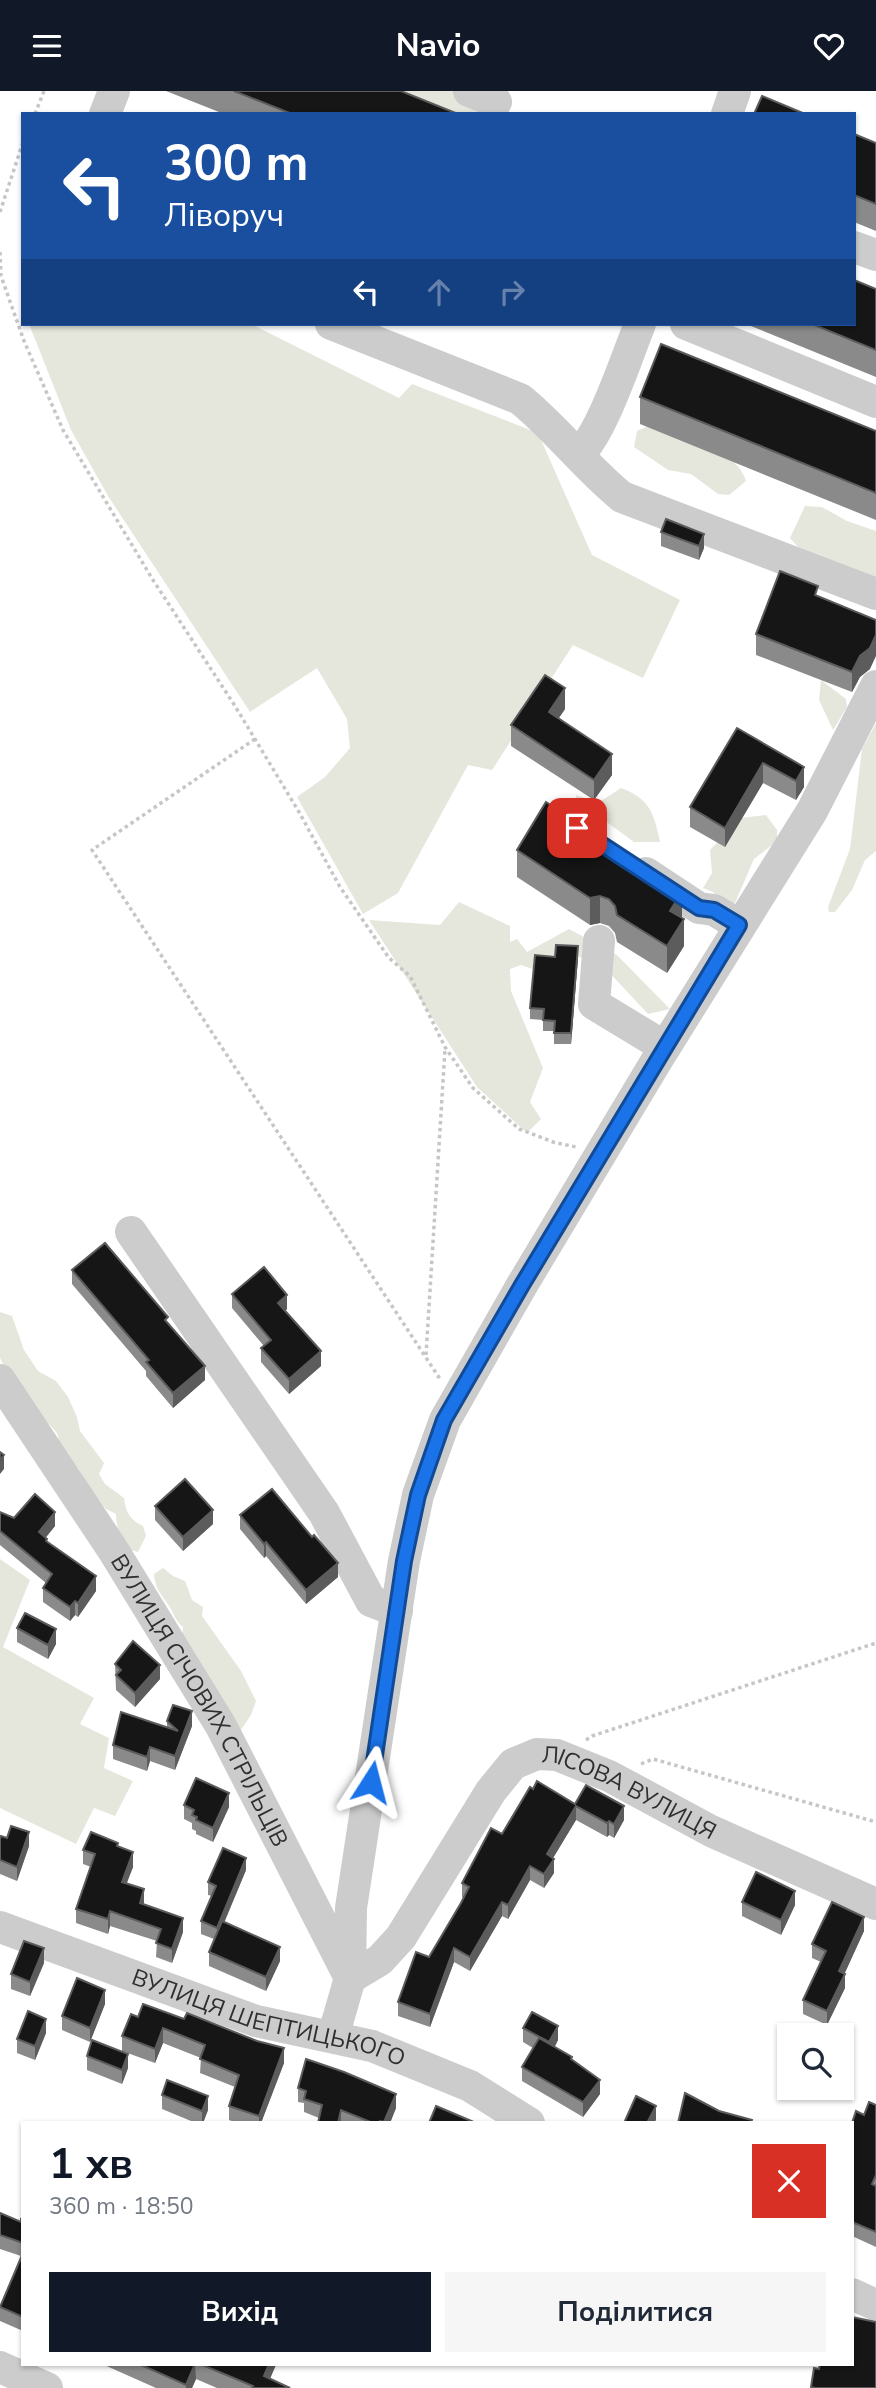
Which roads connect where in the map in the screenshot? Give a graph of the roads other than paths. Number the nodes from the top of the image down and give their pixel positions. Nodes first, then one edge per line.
1 (114, 91) edge
2 (735, 91) edge
3 (106, 112) edge
4 (728, 112) edge
5 (856, 248) edge
6 (876, 255) edge
7 (342, 326) edge
8 (639, 326) edge
9 (691, 326) edge
10 (401, 337) edge
11 (876, 402) edge
12 (578, 454) junction
13 (876, 594) edge
14 (876, 686) edge
15 (622, 858) edge
16 (739, 925) junction
17 (599, 941) dead end
18 (665, 1047) junction
19 (131, 1232) dead end
20 (0, 1380) edge
21 (397, 1611) junction
22 (876, 1904) edge
23 (0, 1927) edge
24 (350, 1978) junction
25 (332, 2037) junction
26 (526, 2121) edge
27 (854, 2295) edge
28 (876, 2305) edge
29 (0, 2367) edge
30 (47, 2388) edge

1 - 3 street
2 - 4 street
5 - 6 street
7 - 10 street
8 - 12 street
9 - 11 street
10 - 12 street
12 - 13 street
14 - 16 street
15 - 16 street
16 - 18 street
17 - 18 street
18 - 21 street
19 - 21 street
20 - 24 street, ВУЛИЦЯ СІЧОВИХ СТРІЛЬЦІВ
21 - 24 street
22 - 24 street, ЛІСОВА ВУЛИЦЯ
23 - 25 street, ВУЛИЦЯ ШЕПТИЦЬКОГО
24 - 25 street
25 - 26 street, ВУЛИЦЯ ШЕПТИЦЬКОГО
27 - 28 street
29 - 30 street

